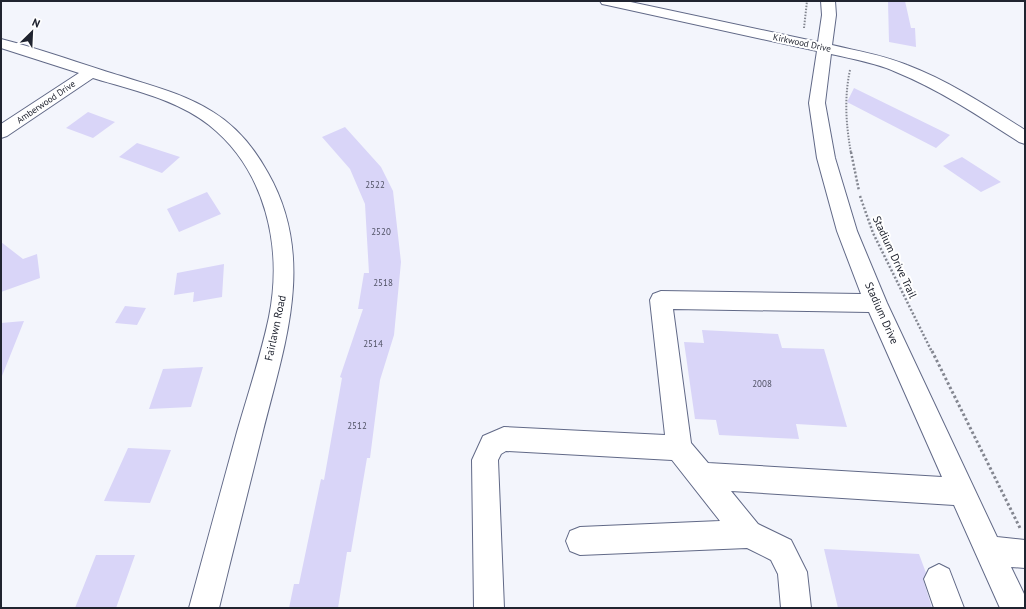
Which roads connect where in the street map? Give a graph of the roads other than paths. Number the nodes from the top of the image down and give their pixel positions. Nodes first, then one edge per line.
1 (607, 1) edge
2 (828, 1) edge
3 (825, 42) junction
4 (1, 43) edge
5 (91, 72) junction
6 (1, 132) edge
7 (1025, 138) edge
8 (876, 303) junction
9 (679, 448) junction
10 (700, 476) junction
11 (963, 492) junction
12 (748, 534) junction
13 (580, 541) dead end
14 (1024, 544) edge
15 (990, 551) junction
16 (939, 579) dead end
17 (204, 608) edge
18 (489, 608) edge
19 (796, 608) edge
20 (949, 608) edge
21 (1015, 608) edge

1 - 3 street, Kirkwood Drive
2 - 3 street, Stadium Drive
3 - 7 street, Kirkwood Drive
3 - 8 street, Stadium Drive
4 - 5 street, Fairlawn Road
5 - 6 street, Amberwood Drive
5 - 17 street, Fairlawn Road
8 - 9 street
8 - 11 street, Stadium Drive
9 - 10 street
9 - 18 street
10 - 11 street
10 - 12 street
11 - 15 street, Stadium Drive
12 - 13 street
12 - 19 street
14 - 15 street
15 - 21 street, Stadium Drive
16 - 20 street

